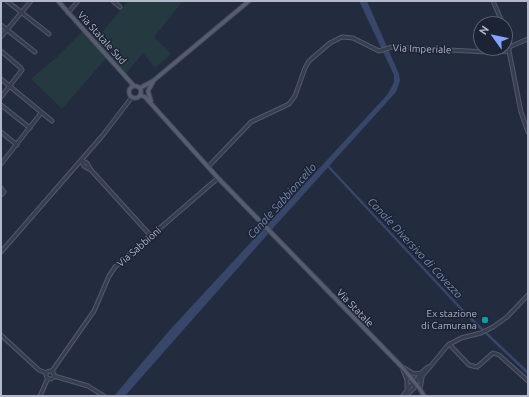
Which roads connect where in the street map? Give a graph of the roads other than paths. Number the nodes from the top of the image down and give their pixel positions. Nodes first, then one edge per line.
1 (7, 1) edge
2 (31, 1) edge
3 (58, 1) edge
4 (78, 1) edge
5 (113, 1) edge
6 (249, 1) edge
7 (493, 1) edge
8 (120, 7) dead end
9 (21, 12) junction
10 (68, 13) junction
11 (500, 16) edge
12 (1, 25) edge
13 (6, 30) junction
14 (49, 34) dead end
15 (1, 37) edge
16 (528, 39) edge
17 (513, 47) edge
18 (1, 51) edge
19 (473, 51) edge
20 (35, 52) dead end
21 (510, 56) edge
22 (1, 79) edge
23 (153, 80) junction
24 (10, 86) junction
25 (134, 86) junction
26 (140, 88) junction
27 (140, 95) junction
28 (1, 97) edge
29 (132, 97) junction
30 (1, 105) edge
31 (156, 109) junction
32 (41, 113) junction
33 (52, 121) dead end
34 (30, 128) junction
35 (1, 132) edge
36 (528, 132) edge
37 (17, 145) junction
38 (88, 152) junction
39 (2, 159) edge
40 (81, 160) junction
41 (87, 163) junction
42 (1, 164) edge
43 (84, 166) junction
44 (208, 167) junction
45 (74, 169) junction
46 (91, 170) junction
47 (218, 178) junction
48 (1, 188) edge
49 (1, 195) edge
50 (152, 236) junction
51 (1, 252) edge
52 (528, 296) edge
53 (1, 335) edge
54 (450, 344) junction
55 (402, 367) junction
56 (52, 371) junction
57 (46, 373) junction
58 (422, 374) junction
59 (54, 376) junction
60 (48, 378) junction
61 (414, 382) junction
62 (528, 382) edge
63 (414, 388) junction
64 (420, 389) junction
65 (407, 390) junction
66 (40, 396) edge
67 (104, 396) edge
68 (405, 396) edge
69 (424, 396) edge

1 - 9 street
2 - 9 street
3 - 10 main road, Via Statale Sud
4 - 10 street
5 - 8 street
6 - 23 main road
7 - 11 street
9 - 13 street
9 - 14 street
10 - 25 main road, Via Statale Sud
12 - 13 street
13 - 15 street
13 - 20 street
16 - 17 street
18 - 24 street
19 - 44 street, Via Imperiale
21 - 36 street
22 - 24 street
23 - 26 main road
23 - 31 main road
24 - 28 street
24 - 32 street
25 - 26 main road
25 - 29 main road
26 - 27 main road
27 - 29 main road
27 - 31 main road
29 - 38 street
30 - 34 street
31 - 44 main road, Via Statale
32 - 33 street
32 - 34 street
34 - 37 street
35 - 37 street
37 - 39 street
38 - 40 street
38 - 41 street
39 - 42 street
40 - 41 street
40 - 43 street
40 - 45 street
41 - 46 street
43 - 45 street
43 - 46 street
44 - 47 main road, Via Statale
45 - 51 street
46 - 50 street
47 - 50 street, Via Sabbioni
47 - 55 main road, Via Statale
48 - 49 street
50 - 56 street, Via Sabbioni
52 - 54 street
53 - 57 street
54 - 58 street
54 - 62 street
55 - 58 street
55 - 61 main road, Via Statale
55 - 65 street
56 - 57 street
56 - 59 street
57 - 60 street
58 - 61 street
58 - 64 street
59 - 60 street
59 - 67 street
60 - 66 street
61 - 63 street
61 - 64 main road, Via Statale
61 - 65 street
63 - 64 street
63 - 68 street
64 - 69 main road, Via Statale
65 - 68 street

